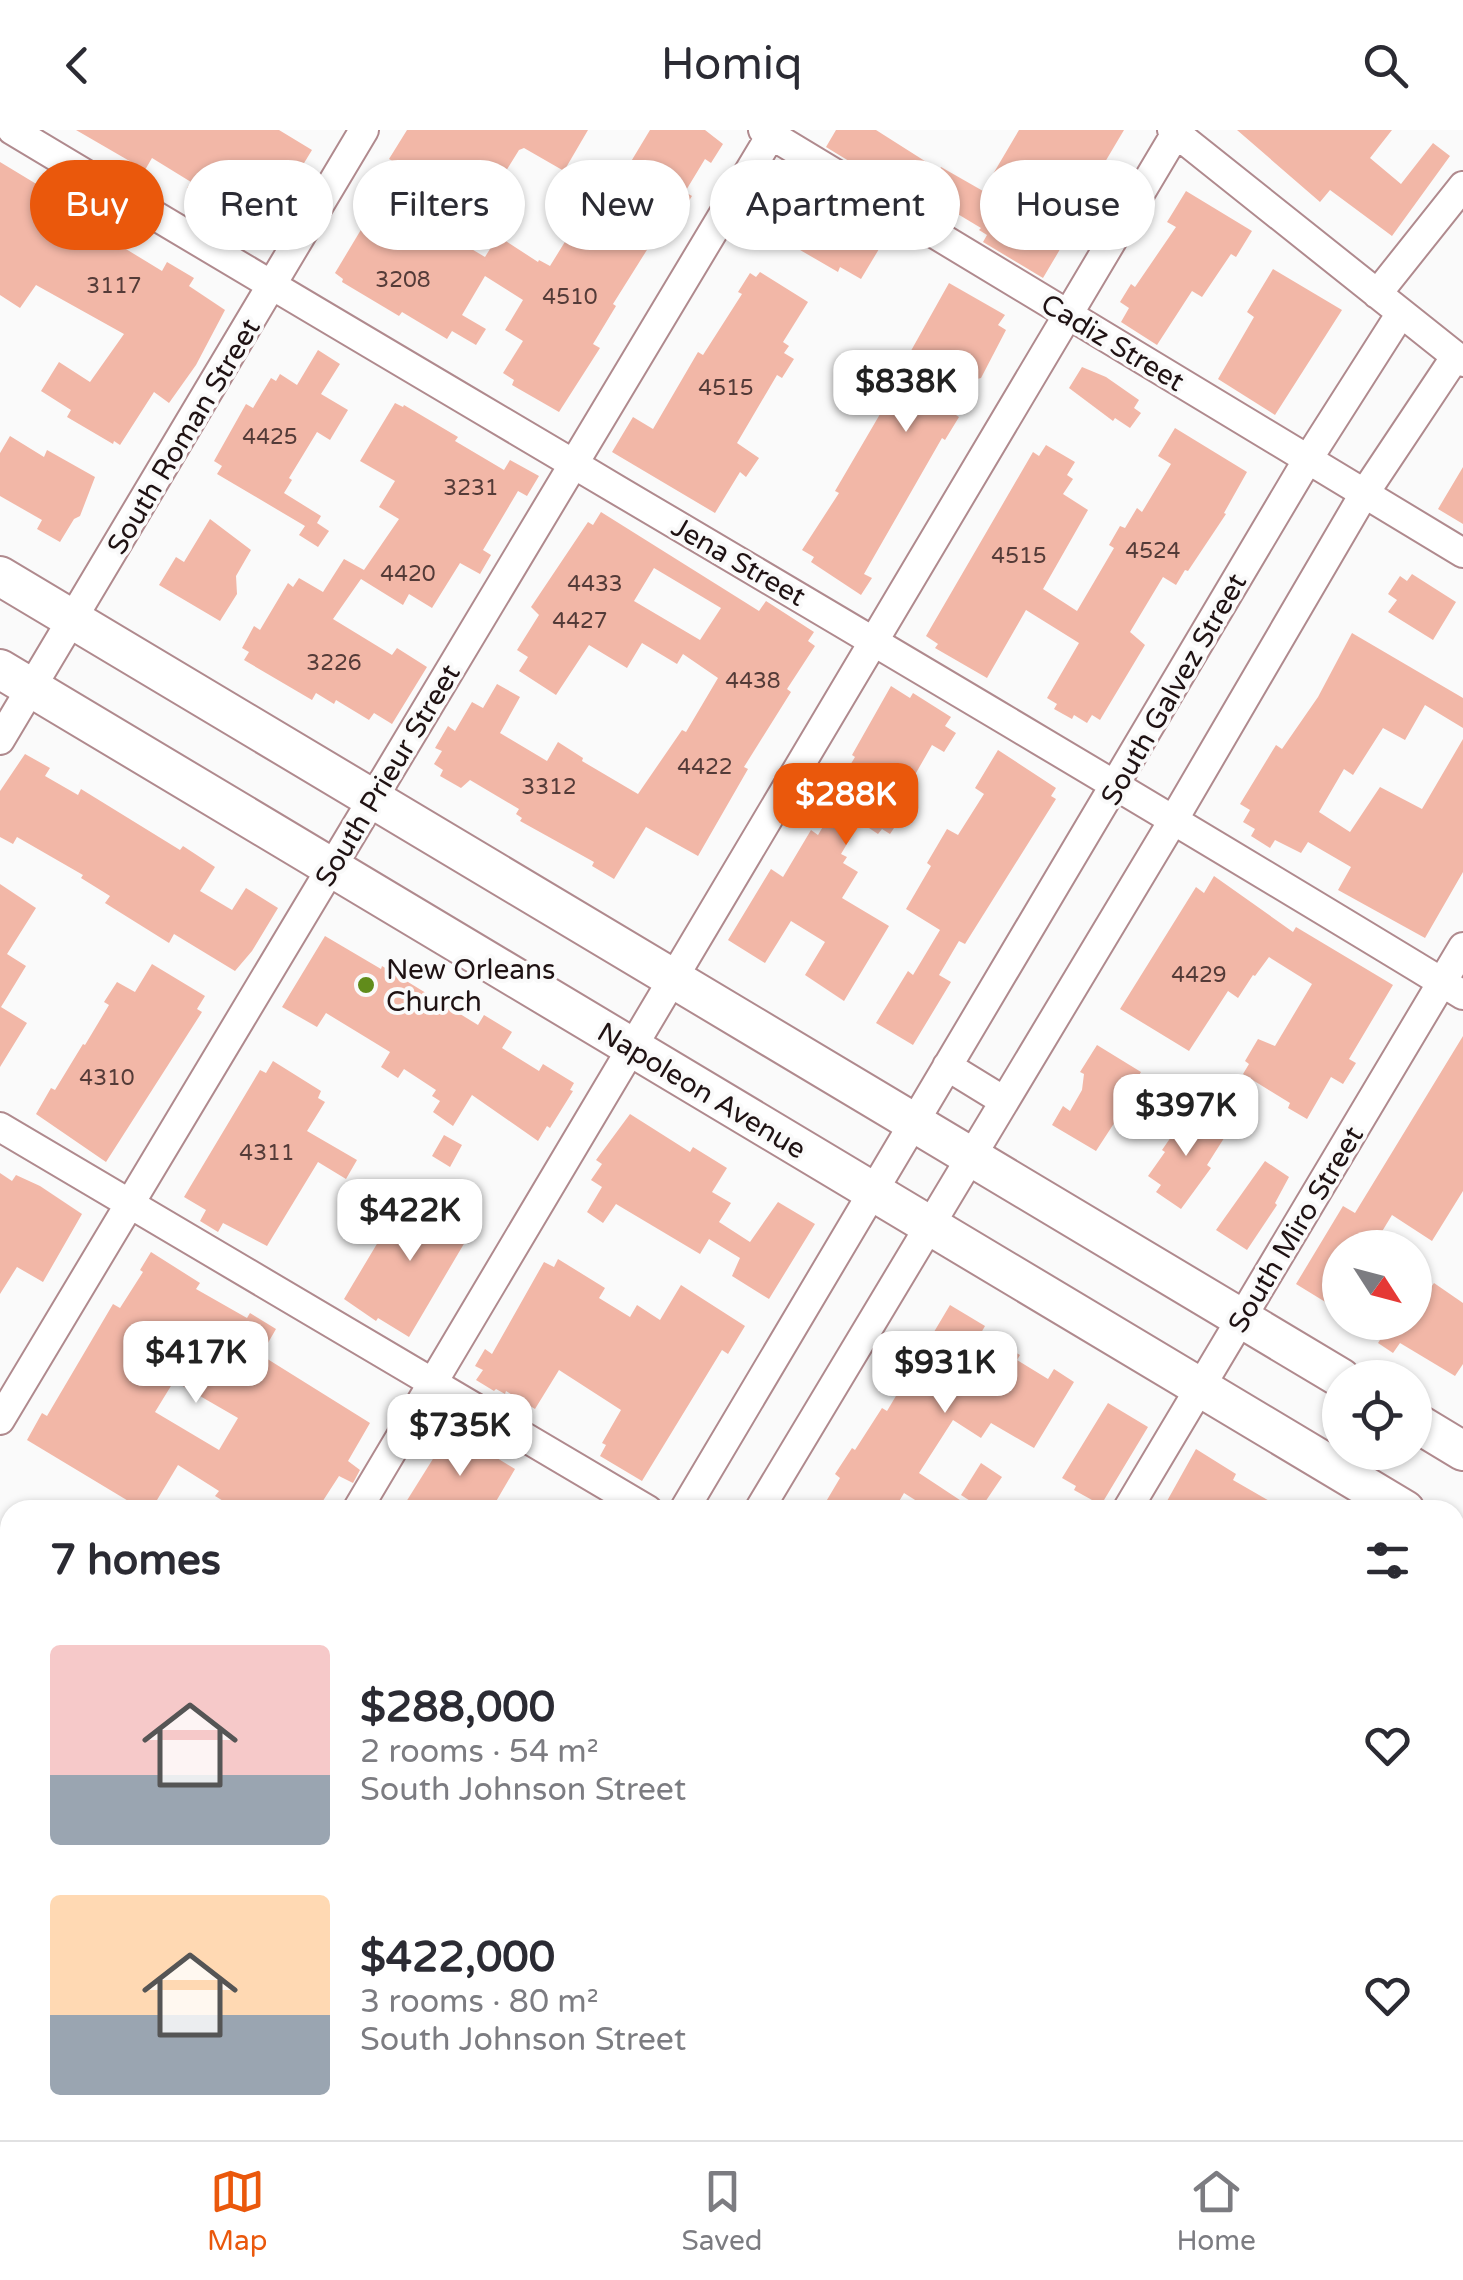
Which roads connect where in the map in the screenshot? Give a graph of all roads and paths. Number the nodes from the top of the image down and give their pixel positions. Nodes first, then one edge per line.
1 (12, 130) edge
2 (364, 130) edge
3 (770, 132) edge
4 (1174, 132) edge
5 (1463, 186) edge
6 (272, 286) junction
7 (1378, 294) junction
8 (1401, 312) junction
9 (1067, 314) junction
10 (1460, 359) edge
11 (1308, 459) junction
12 (572, 464) junction
13 (1364, 494) junction
14 (1463, 553) edge
15 (0, 576) edge
16 (73, 619) junction
17 (874, 640) junction
18 (16, 678) edge
19 (0, 740) edge
20 (1117, 785) junction
21 (372, 798) junction
22 (1174, 819) junction
23 (332, 868) junction
24 (1463, 948) edge
25 (673, 978) junction
26 (1453, 988) edge
27 (632, 1048) junction
28 (947, 1066) junction
29 (1004, 1101) junction
30 (914, 1122) junction
31 (0, 1127) edge
32 (970, 1156) junction
33 (872, 1191) junction
34 (130, 1204) junction
35 (928, 1225) junction
36 (1242, 1318) junction
37 (1322, 1366) edge
38 (434, 1381) junction
39 (1200, 1388) junction
40 (0, 1420) edge
41 (1432, 1432) edge
42 (1463, 1450) edge
43 (362, 1500) edge
44 (631, 1500) edge
45 (690, 1500) edge
46 (765, 1500) edge
47 (1133, 1500) edge
48 (1388, 1500) edge

1 - 6 street, Jena Street
2 - 6 street, South Roman Street
3 - 9 street, Cadiz Street
3 - 12 street, South Prieur Street
4 - 7 street
4 - 9 street
5 - 7 street
6 - 12 street, Jena Street
6 - 16 street, South Roman Street
7 - 8 street
8 - 10 street
8 - 11 street, South Galvez Street
9 - 11 street, Cadiz Street
9 - 17 street
10 - 13 street
11 - 13 street, Cadiz Street
11 - 20 street, South Galvez Street
12 - 17 street, Jena Street
12 - 21 street, South Prieur Street
13 - 14 street, Cadiz Street
13 - 22 street
15 - 16 main road
16 - 18 street, South Roman Street
16 - 21 main road
17 - 20 street, Jena Street
17 - 25 street
18 - 19 street, South Roman Street
18 - 23 main road, Napoleon Avenue
20 - 22 street, Jena Street
20 - 28 street, South Galvez Street
21 - 23 street, South Prieur Street
21 - 25 main road
22 - 26 street, Jena Street
22 - 29 street
23 - 27 main road, Napoleon Avenue
23 - 34 street, South Prieur Street
24 - 26 street, South Miro Street
25 - 27 street
25 - 30 main road
26 - 36 street, South Miro Street
27 - 33 main road, Napoleon Avenue
27 - 38 street
28 - 29 street
28 - 30 street, South Galvez Street
29 - 32 street
30 - 32 main road
30 - 33 street, South Galvez Street
31 - 34 street
32 - 35 street
32 - 36 main road
33 - 35 main road, Napoleon Avenue
33 - 45 street, South Galvez Street
34 - 38 street
34 - 40 street, South Prieur Street
35 - 39 main road, Napoleon Avenue
35 - 46 street
36 - 37 main road
36 - 39 street, South Miro Street
38 - 43 street
38 - 44 street
39 - 47 street, South Miro Street
39 - 48 main road, Napoleon Avenue
41 - 42 main road

